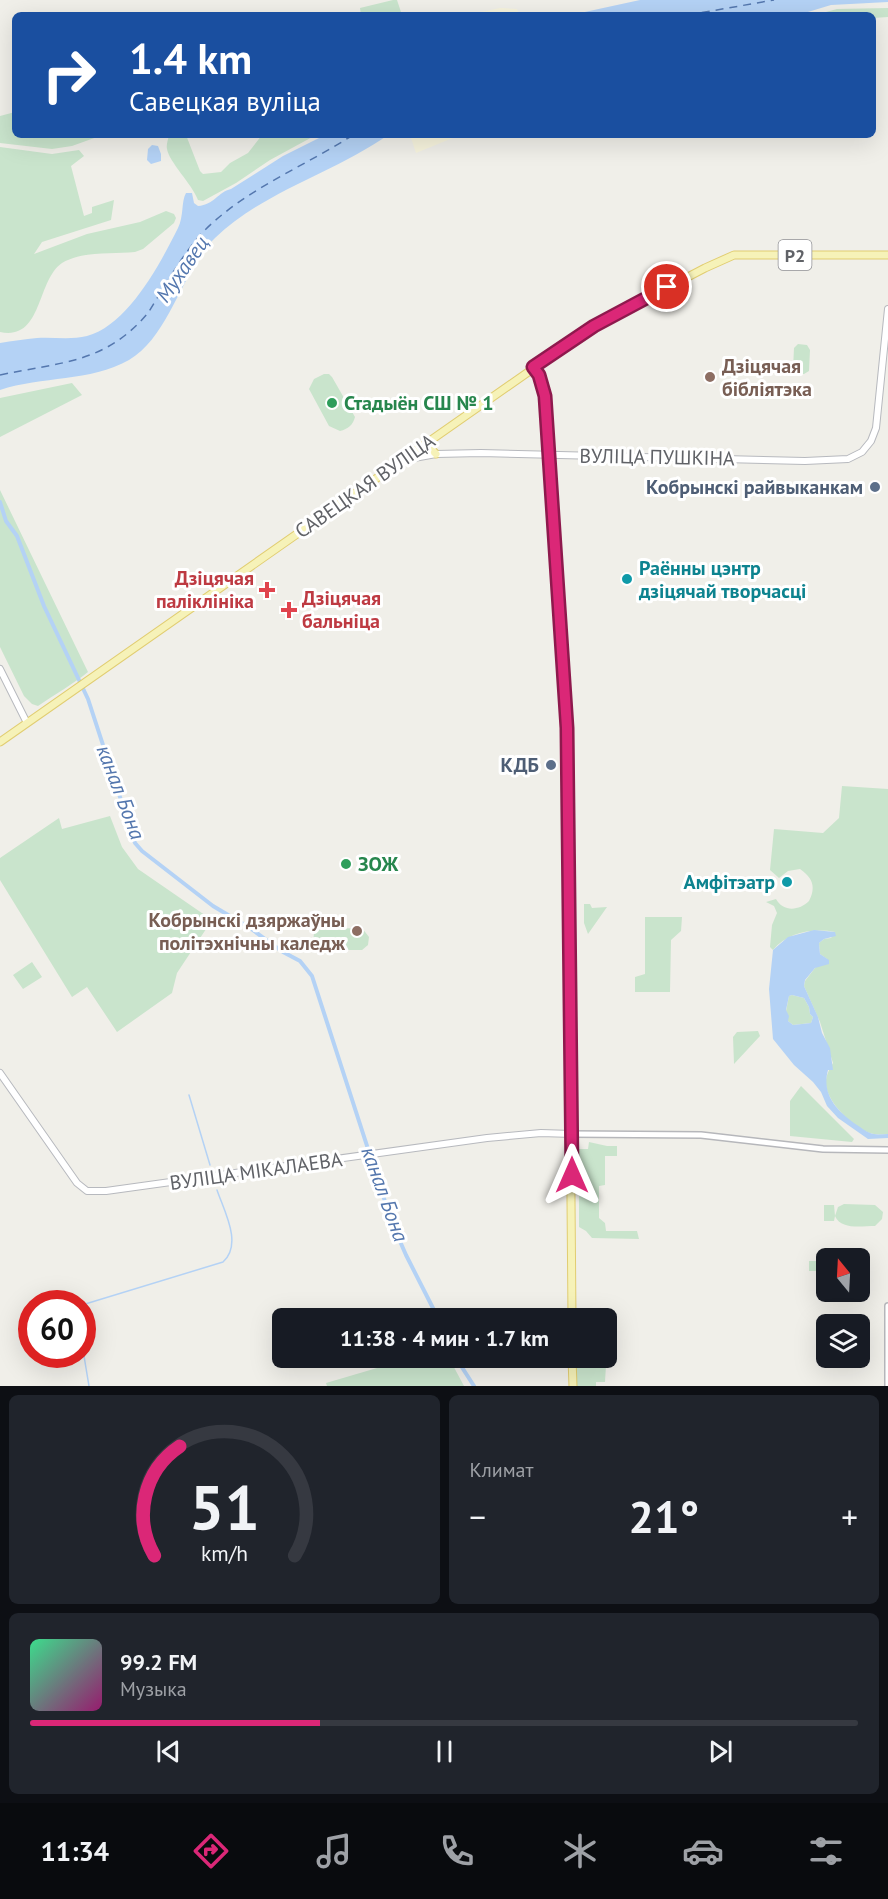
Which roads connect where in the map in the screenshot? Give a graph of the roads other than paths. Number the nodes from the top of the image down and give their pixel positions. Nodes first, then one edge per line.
1 (888, 255) edge
2 (888, 309) edge
3 (533, 367) junction
4 (430, 441) junction
5 (436, 454) junction
6 (549, 454) junction
7 (402, 461) junction
8 (0, 669) edge
9 (27, 723) junction
10 (0, 742) edge
11 (0, 1073) edge
12 (572, 1134) junction
13 (888, 1150) edge
14 (888, 1306) edge
15 (572, 1308) edge
16 (572, 1368) edge
17 (573, 1386) edge
18 (888, 1386) edge

1 - 3 main road, САВЕЦКАЯ ВУЛІЦА / Р2
2 - 6 main road, ВУЛІЦА ПУШКІНА
3 - 4 main road, САВЕЦКАЯ ВУЛІЦА / Р2
3 - 6 main road
4 - 5 main road
4 - 7 main road, САВЕЦКАЯ ВУЛІЦА / Р2
5 - 6 main road, ВУЛІЦА ПУШКІНА
5 - 7 main road, ВУЛІЦА ПУШКІНА
6 - 12 main road
7 - 9 main road, САВЕЦКАЯ ВУЛІЦА / Р2
8 - 9 main road
9 - 10 main road, САВЕЦКАЯ ВУЛІЦА / Р2
11 - 12 main road, ВУЛІЦА МІКАЛАЕВА
12 - 13 street
12 - 15 main road
14 - 18 street
16 - 17 main road

